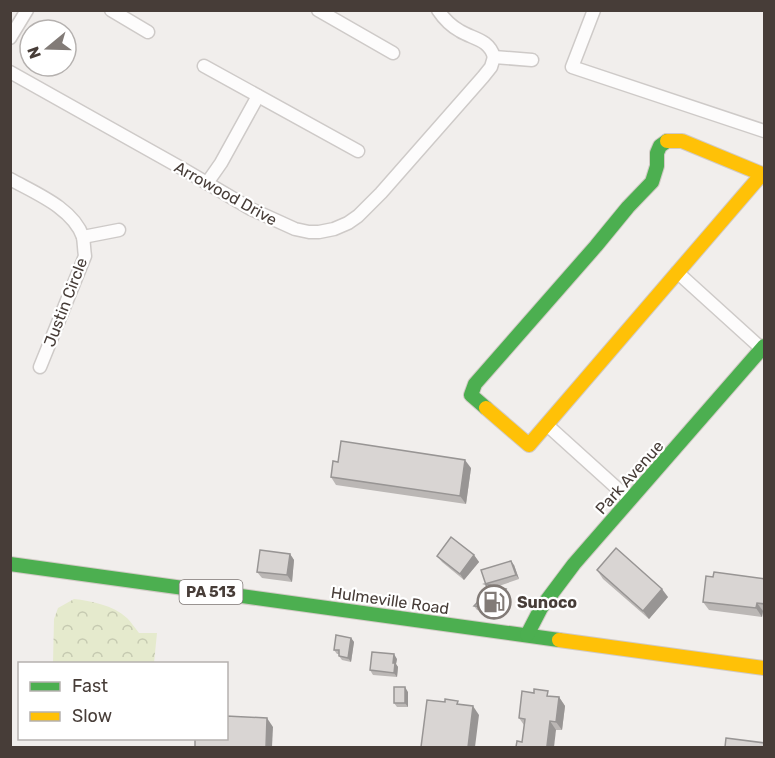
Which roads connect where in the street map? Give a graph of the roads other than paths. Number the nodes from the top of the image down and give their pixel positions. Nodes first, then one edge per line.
1 (27, 10) edge
2 (111, 10) edge
3 (318, 10) edge
4 (438, 10) edge
5 (594, 10) edge
6 (148, 32) dead end
7 (10, 38) edge
8 (393, 53) dead end
9 (494, 57) junction
10 (532, 60) dead end
11 (204, 66) dead end
12 (10, 72) edge
13 (258, 96) junction
14 (765, 131) edge
15 (358, 151) dead end
16 (10, 179) edge
17 (207, 183) junction
18 (119, 230) dead end
19 (82, 237) junction
20 (677, 272) junction
21 (763, 348) edge
22 (40, 367) dead end
23 (547, 425) junction
24 (630, 500) junction
25 (10, 564) edge
26 (527, 635) junction
27 (765, 668) edge

1 - 7 street
2 - 6 street
3 - 8 street
4 - 9 street
5 - 14 street
9 - 10 street
9 - 17 street, Arrowood Drive
11 - 13 street
12 - 17 street, Arrowood Drive
13 - 15 street
13 - 17 street
16 - 19 street, Justin Circle
18 - 19 street, Justin Circle
19 - 22 street, Justin Circle
20 - 21 street
20 - 23 street
20 - 23 street
21 - 24 street, Park Avenue
23 - 24 street
24 - 26 street, Park Avenue
25 - 26 street, Hulmeville Road / PA 513
26 - 27 street, Hulmeville Road / PA 513

